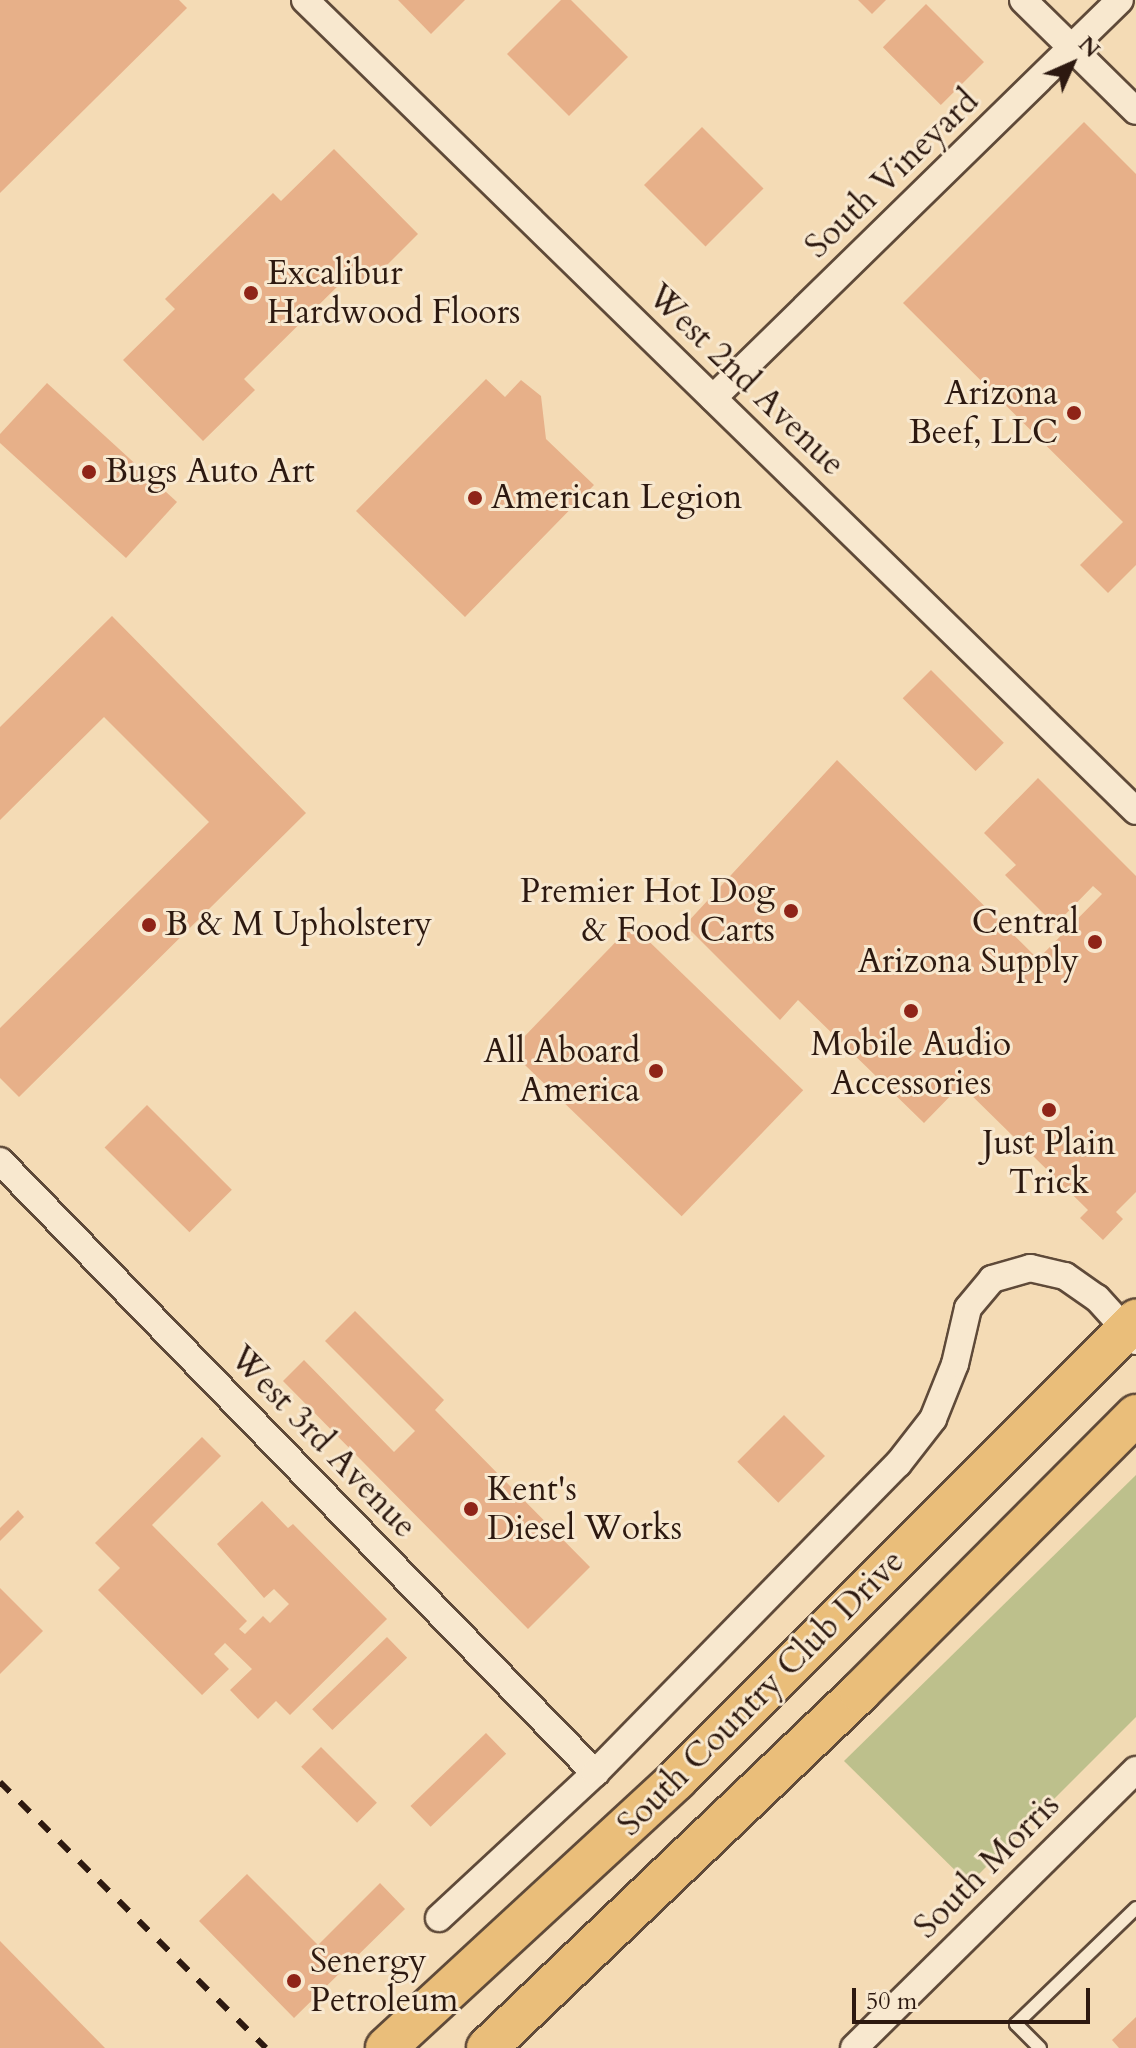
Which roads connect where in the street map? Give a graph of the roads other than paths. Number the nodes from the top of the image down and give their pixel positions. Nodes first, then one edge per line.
1 (305, 0) edge
2 (1023, 0) edge
3 (1120, 0) edge
4 (1072, 48) junction
5 (1136, 111) edge
6 (713, 398) junction
7 (1136, 811) edge
8 (0, 1161) edge
9 (1133, 1330) edge
10 (1136, 1415) edge
11 (1136, 1770) edge
12 (595, 1773) junction
13 (1136, 1908) edge
14 (439, 1918) dead end
15 (861, 2046) edge
16 (386, 2048) edge
17 (487, 2048) edge
18 (1040, 2048) edge

1 - 6 street, West 2nd Avenue
2 - 4 street
3 - 4 street, South Vineyard
4 - 5 street
4 - 6 street, South Vineyard
6 - 7 street, West 2nd Avenue
8 - 12 street, West 3rd Avenue
9 - 12 street, South Country Club Drive
9 - 16 main road, South Country Club Drive
10 - 17 main road, South Country Club Drive
11 - 15 street, South Morris
12 - 14 street, South Country Club Drive
13 - 18 lane

